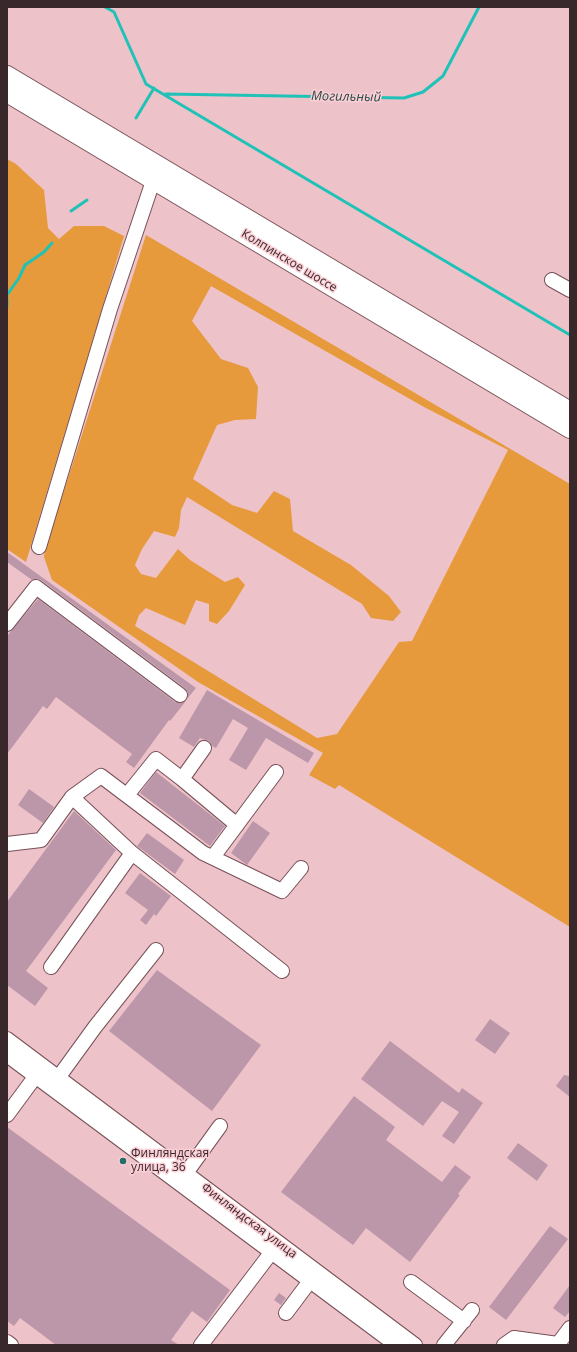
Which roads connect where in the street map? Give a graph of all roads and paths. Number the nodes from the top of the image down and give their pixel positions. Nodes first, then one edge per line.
1 (7, 75) edge
2 (7, 93) edge
3 (153, 181) junction
4 (552, 280) dead end
5 (570, 290) edge
6 (570, 411) edge
7 (570, 429) edge
8 (39, 546) dead end
9 (7, 624) edge
10 (180, 695) dead end
11 (204, 748) dead end
12 (276, 772) dead end
13 (182, 779) junction
14 (127, 795) junction
15 (72, 798) junction
16 (237, 825) junction
17 (7, 844) edge
18 (132, 853) junction
19 (213, 857) junction
20 (301, 868) dead end
21 (156, 950) dead end
22 (51, 967) dead end
23 (282, 971) dead end
24 (7, 1039) edge
25 (7, 1055) edge
26 (35, 1077) junction
27 (58, 1078) junction
28 (7, 1115) edge
29 (220, 1126) dead end
30 (182, 1179) junction
31 (275, 1247) junction
32 (310, 1281) junction
33 (412, 1282) dead end
34 (286, 1313) dead end
35 (570, 1328) edge
36 (7, 1342) edge
37 (11, 1345) edge
38 (201, 1345) edge
39 (396, 1345) edge
40 (415, 1345) edge
41 (444, 1345) edge
42 (504, 1345) edge

1 - 6 main road, Колпинское шоссе
2 - 3 main road, Колпинское шоссе
3 - 7 main road, Колпинское шоссе
3 - 8 street
4 - 5 street
9 - 10 street
11 - 13 street
12 - 16 street
13 - 14 street
13 - 16 street
14 - 15 street
14 - 19 street
15 - 17 street
15 - 18 street
16 - 19 street
18 - 22 street
18 - 23 street
19 - 20 street
21 - 27 street
24 - 27 street, Финляндская улица
25 - 26 street, Финляндская улица
26 - 28 street
26 - 30 street, Финляндская улица
27 - 30 street, Финляндская улица
29 - 30 street
30 - 31 street, Финляндская улица
31 - 32 street, Финляндская улица
31 - 38 street
31 - 40 street, Финляндская улица
32 - 34 street
32 - 39 street, Финляндская улица
33 - 41 street
35 - 42 street
36 - 37 street

